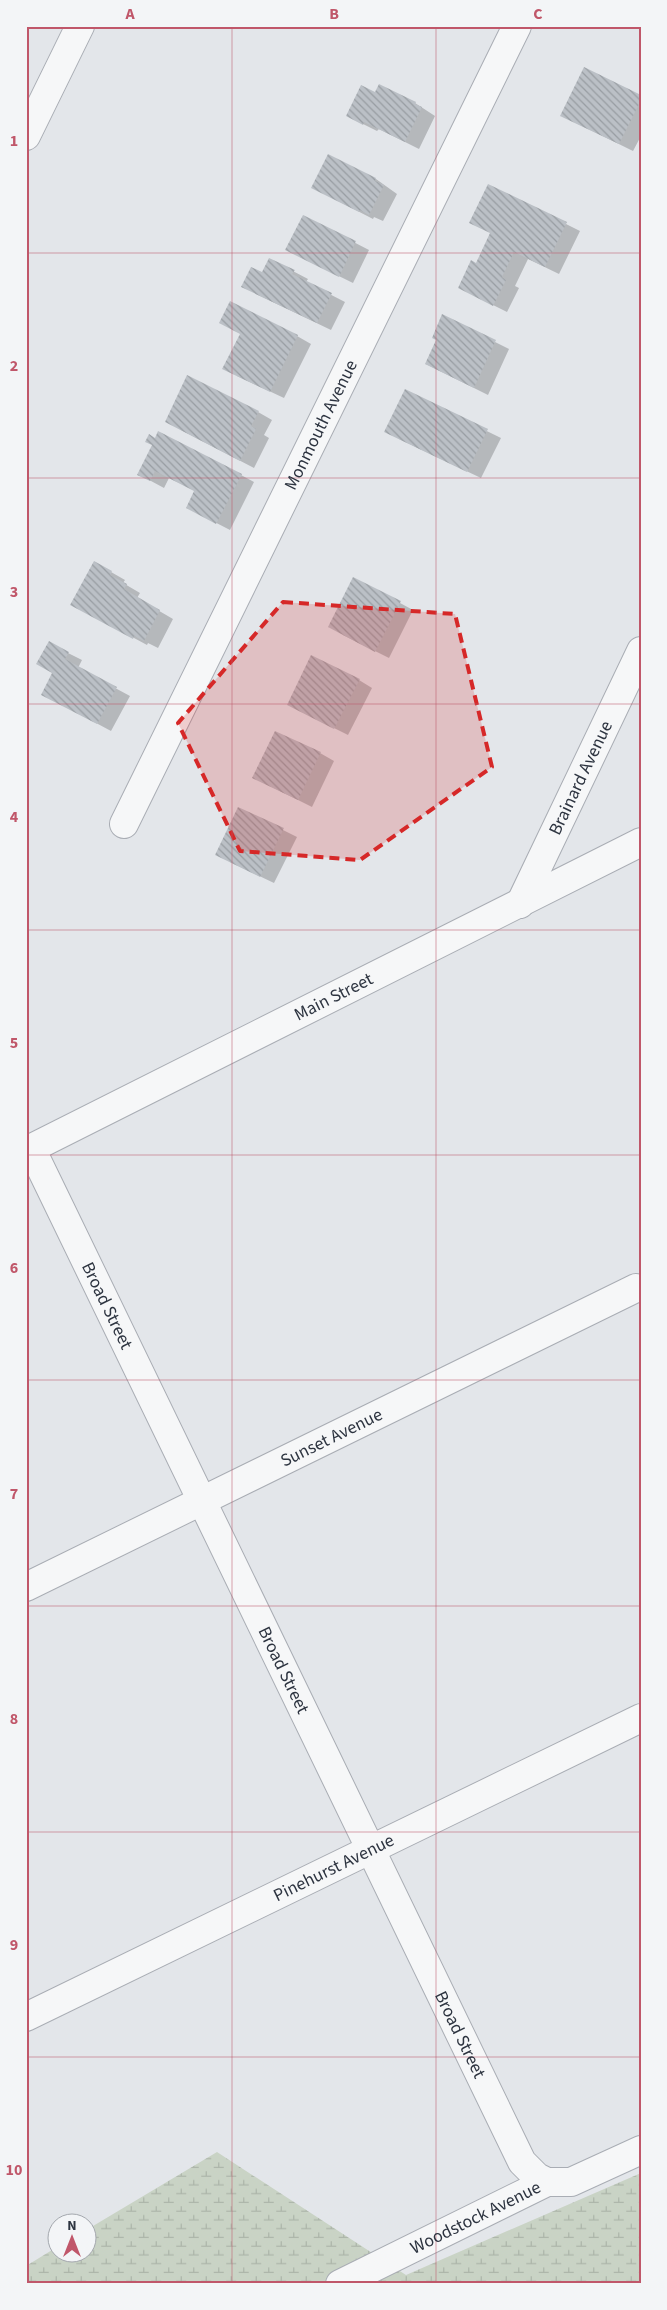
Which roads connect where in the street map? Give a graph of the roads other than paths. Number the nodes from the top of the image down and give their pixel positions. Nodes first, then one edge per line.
1 (80, 26) edge
2 (518, 26) edge
3 (26, 136) edge
4 (641, 651) edge
5 (124, 824) dead end
6 (641, 842) edge
7 (520, 904) junction
8 (29, 1150) edge
9 (636, 1288) dead end
10 (202, 1500) junction
11 (26, 1587) edge
12 (641, 1718) edge
13 (371, 1849) junction
14 (26, 2017) edge
15 (641, 2150) edge
16 (547, 2182) junction
17 (340, 2284) edge

1 - 3 street
2 - 5 street, Monmouth Avenue
4 - 7 street, Brainard Avenue
6 - 7 street, Main Street
7 - 8 street, Main Street
8 - 10 street, Broad Street
9 - 10 street, Sunset Avenue
10 - 11 street, Sunset Avenue
10 - 13 street, Broad Street
12 - 13 street, Pinehurst Avenue
13 - 14 street, Pinehurst Avenue
13 - 16 street, Broad Street
15 - 16 street, Woodstock Avenue
16 - 17 street, Woodstock Avenue

